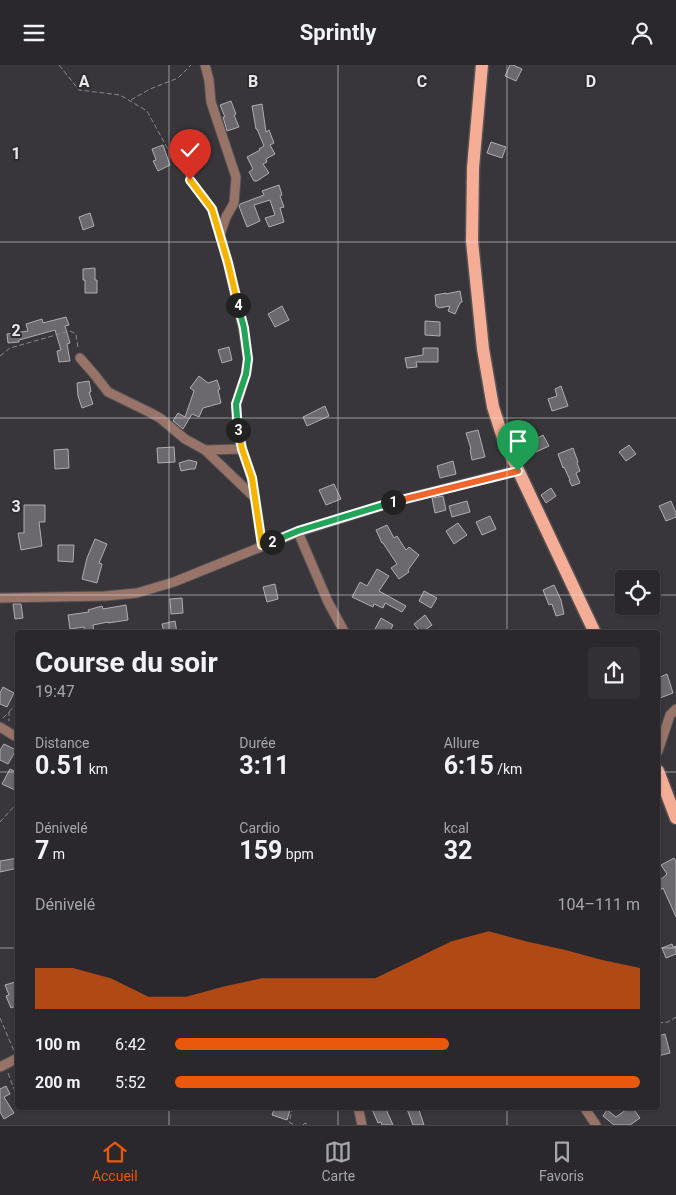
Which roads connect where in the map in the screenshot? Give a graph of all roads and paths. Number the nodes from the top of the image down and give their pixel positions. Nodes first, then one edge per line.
1 (59, 65) edge
2 (191, 65) edge
3 (205, 65) edge
4 (482, 65) edge
5 (130, 101) junction
6 (220, 235) junction
7 (0, 356) edge
8 (80, 358) joint
9 (242, 449) junction
10 (205, 450) junction
11 (518, 471) junction
12 (255, 499) junction
13 (298, 531) junction
14 (262, 545) junction
15 (0, 598) edge
16 (342, 630) edge
17 (594, 630) edge
18 (15, 705) edge
19 (676, 709) edge
20 (9, 712) junction
21 (0, 721) edge
22 (0, 727) edge
23 (9, 732) junction
24 (15, 735) edge
25 (660, 745) edge
26 (660, 776) edge
27 (15, 805) edge
28 (676, 818) edge
29 (0, 822) edge
30 (676, 1017) edge
31 (0, 1018) edge
32 (660, 1023) edge
33 (15, 1054) edge
34 (15, 1060) edge
35 (3, 1066) edge
36 (15, 1090) edge
37 (292, 1110) edge
38 (359, 1110) edge
39 (586, 1110) edge
40 (294, 1125) edge
41 (303, 1125) edge
42 (309, 1125) edge
43 (362, 1125) edge
44 (596, 1125) edge

1 - 5 path
2 - 5 path
3 - 6 street
4 - 11 main road
5 - 6 path
6 - 9 street
7 - 8 path
8 - 10 street
9 - 10 street
9 - 12 street
10 - 12 street
11 - 13 street
11 - 17 main road
12 - 14 street
13 - 14 street
13 - 16 street
14 - 15 street
18 - 20 path
19 - 25 street
20 - 21 path
20 - 23 path
22 - 23 street
23 - 24 street
26 - 28 main road
27 - 29 path
30 - 32 path
31 - 33 path
34 - 35 street
35 - 36 path
37 - 40 path
38 - 43 street
39 - 44 street
41 - 42 path

